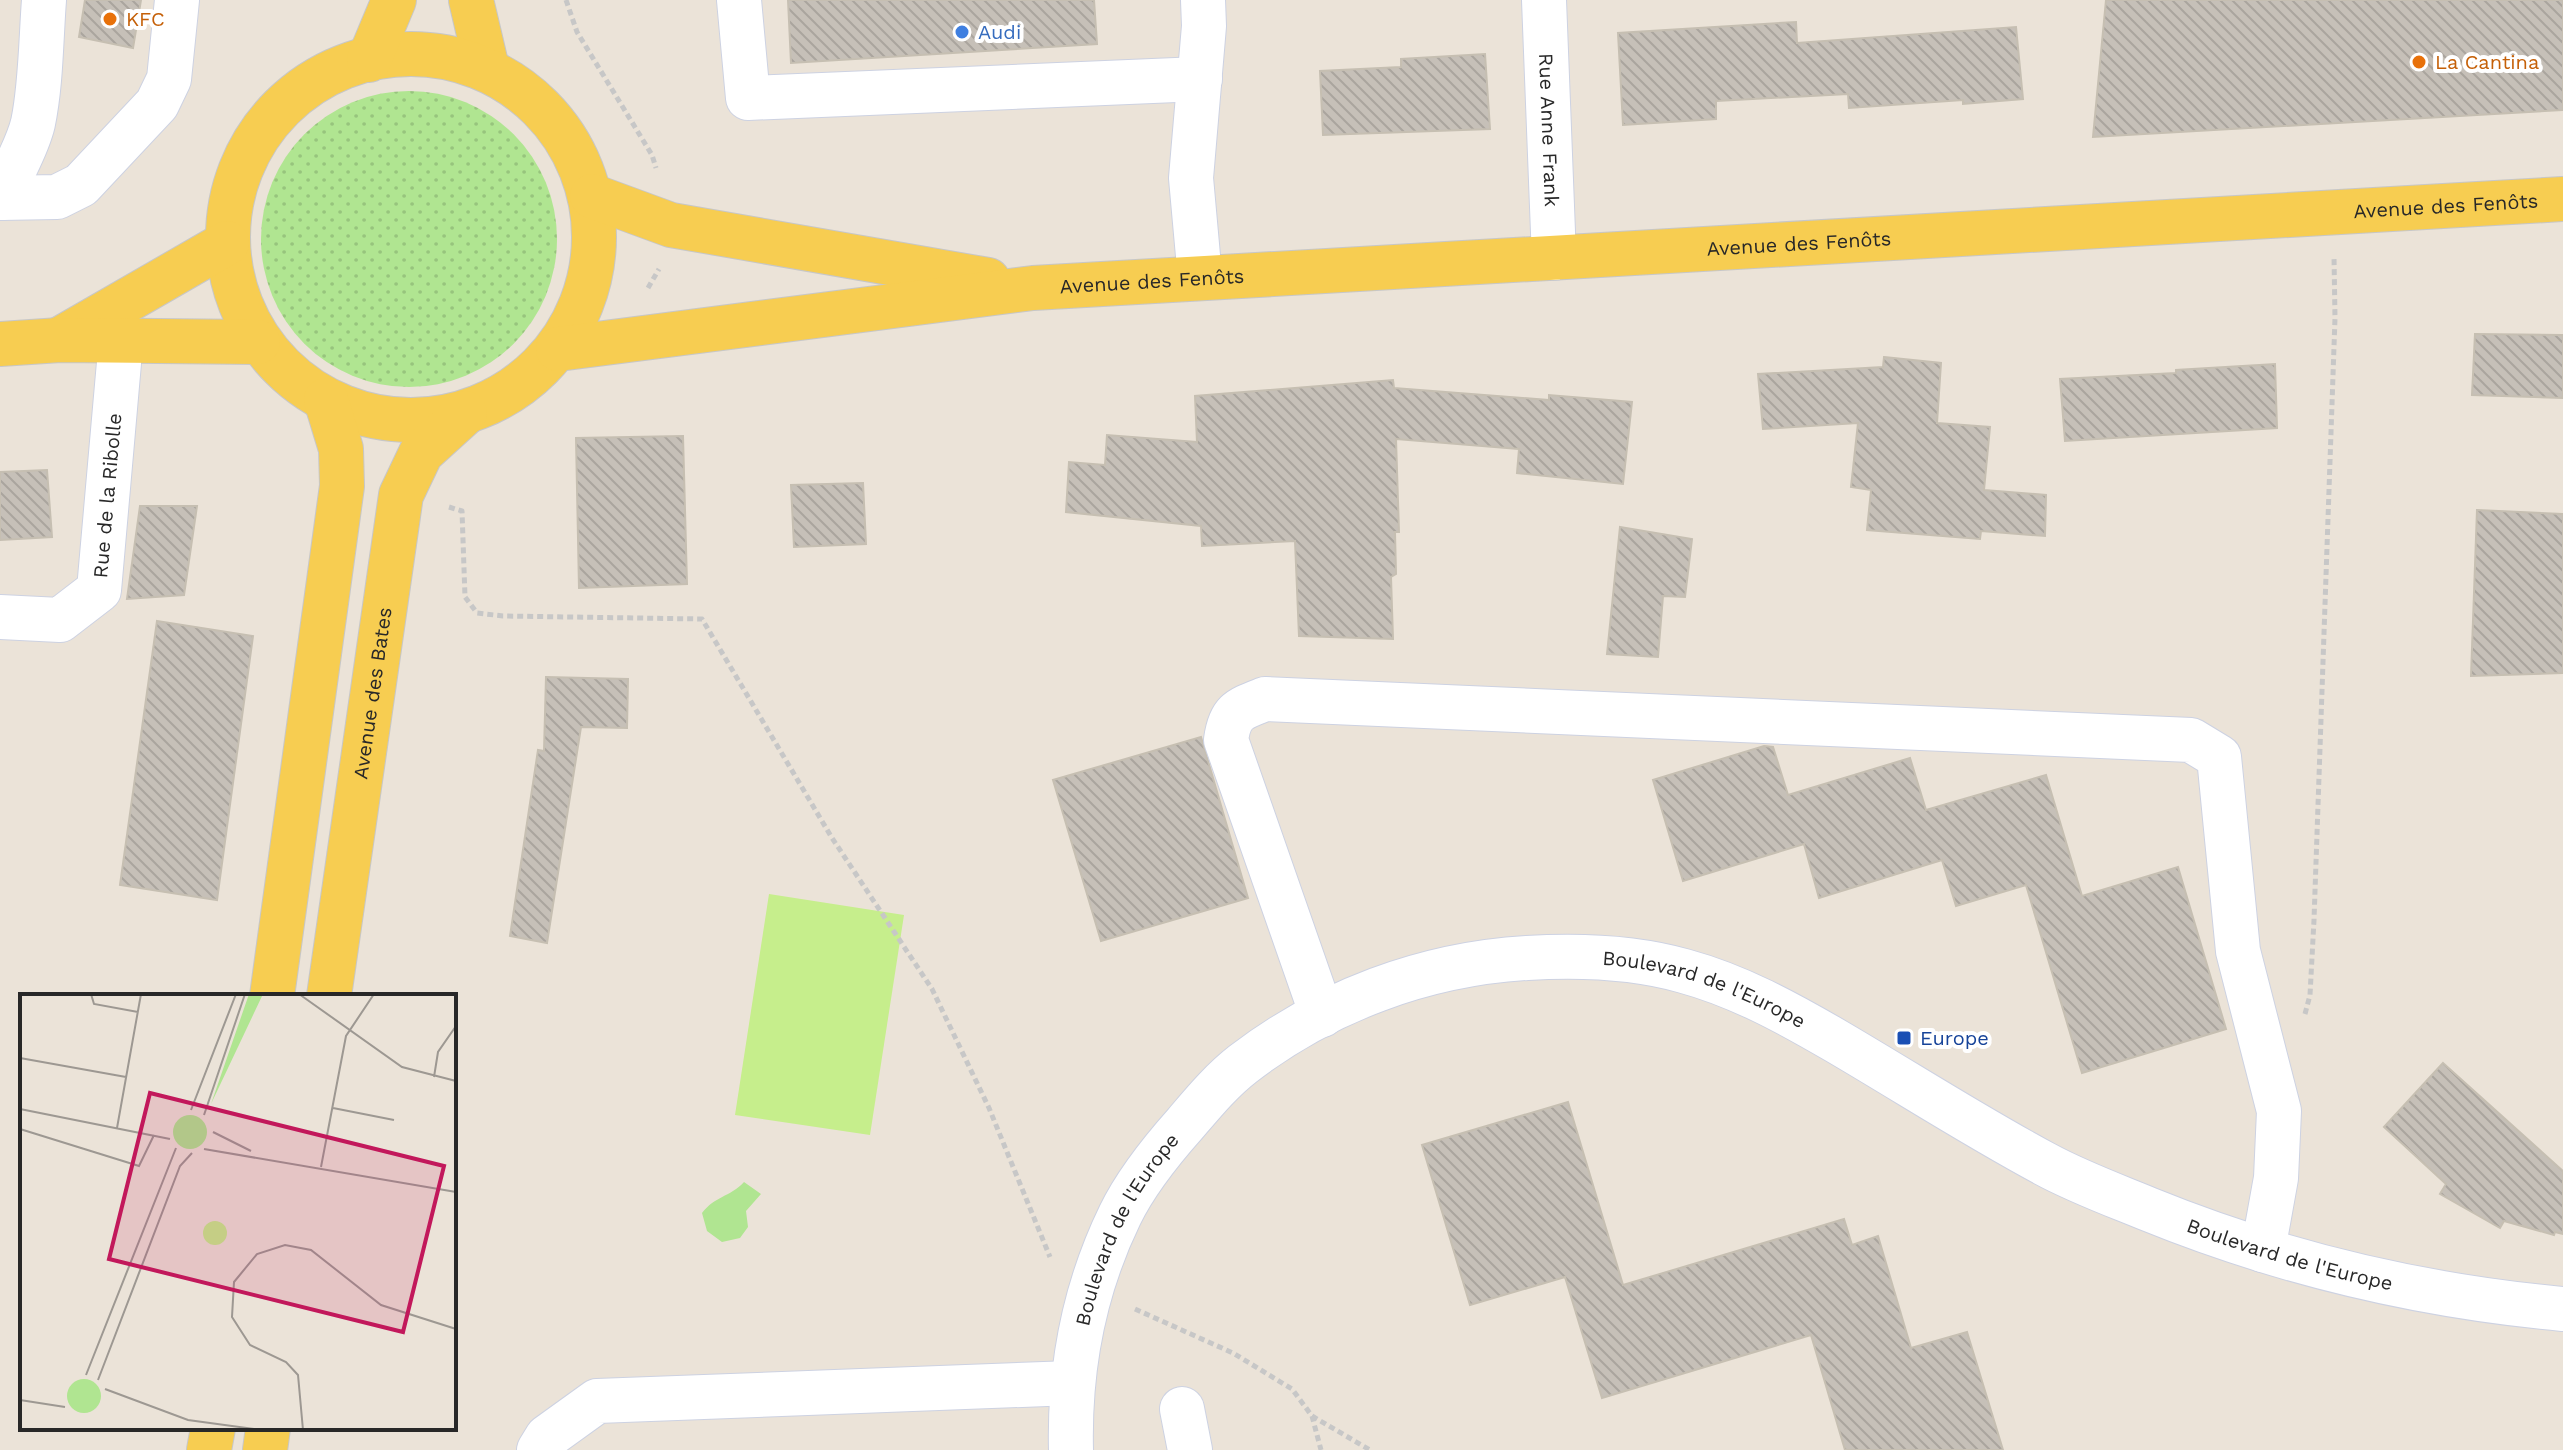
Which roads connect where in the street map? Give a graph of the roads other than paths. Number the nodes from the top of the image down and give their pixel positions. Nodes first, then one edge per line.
1 (44, 0) edge
2 (177, 0) edge
3 (394, 0) edge
4 (471, 0) edge
5 (739, 0) edge
6 (1203, 0) edge
7 (1544, 0) edge
8 (369, 60) junction
9 (487, 68) junction
10 (1200, 79) junction
11 (592, 196) junction
12 (1, 198) edge
13 (2563, 199) edge
14 (227, 243) junction
15 (1554, 258) junction
16 (1200, 278) junction
17 (1033, 288) junction
18 (60, 340) junction
19 (121, 340) junction
20 (258, 342) junction
21 (0, 344) edge
22 (558, 349) junction
23 (326, 400) junction
24 (465, 413) junction
25 (0, 617) edge
26 (272, 994) edge
27 (329, 994) edge
28 (1322, 1015) junction
29 (2263, 1250) junction
30 (2563, 1309) edge
31 (1072, 1383) junction
32 (213, 1430) edge
33 (268, 1430) edge
34 (209, 1450) edge
35 (265, 1450) edge
36 (539, 1450) edge
37 (1071, 1450) edge

1 - 12 street
2 - 12 street
3 - 8 main road
4 - 9 main road
5 - 10 street
6 - 10 street
7 - 15 street, Rue Anne Frank
8 - 9 main road
8 - 14 main road
9 - 11 main road
10 - 16 street
11 - 17 main road, Avenue des Fenôts
11 - 22 main road
13 - 15 main road, Avenue des Fenôts
14 - 18 main road
14 - 20 main road
15 - 16 main road, Avenue des Fenôts
16 - 17 main road, Avenue des Fenôts
17 - 22 main road, Avenue des Fenôts
18 - 19 main road
18 - 21 main road
19 - 20 main road
19 - 25 street, Rue de la Ribolle
20 - 23 main road
22 - 24 main road
23 - 24 main road
23 - 26 main road
24 - 27 main road, Avenue des Bates
28 - 29 street, Boulevard de l'Europe
28 - 29 street
28 - 31 street, Boulevard de l'Europe
29 - 30 street, Boulevard de l'Europe
31 - 36 street
31 - 37 street, Boulevard de l'Europe
32 - 34 main road
33 - 35 main road

